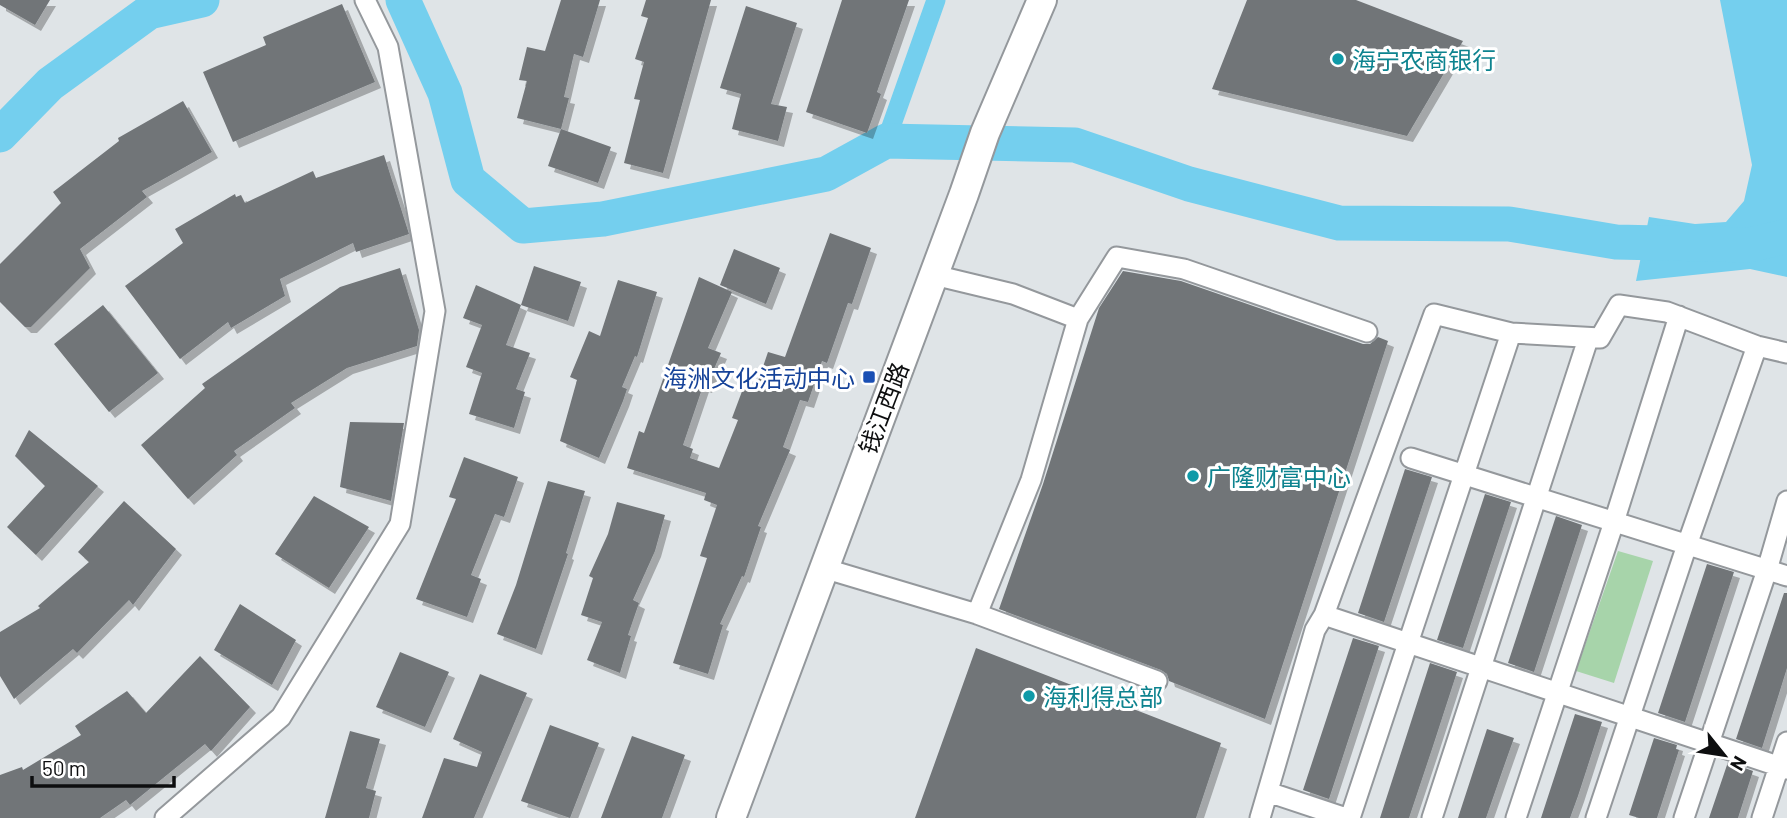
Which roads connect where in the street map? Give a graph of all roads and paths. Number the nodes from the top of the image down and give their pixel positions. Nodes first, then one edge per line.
1 (365, 0) edge
2 (1042, 0) edge
3 (934, 275) junction
4 (1679, 316) junction
5 (1078, 319) junction
6 (1367, 332) dead end
7 (1511, 333) junction
8 (1588, 339) junction
9 (1757, 346) junction
10 (1787, 353) edge
11 (1411, 458) dead end
12 (1464, 475) junction
13 (1536, 498) junction
14 (1787, 501) edge
15 (1614, 522) junction
16 (1687, 545) junction
17 (823, 568) junction
18 (1767, 570) junction
19 (1787, 576) edge
20 (977, 614) junction
21 (1324, 615) junction
22 (1408, 643) junction
23 (1481, 667) junction
24 (1157, 681) dead end
25 (1556, 692) junction
26 (1630, 717) junction
27 (1787, 742) edge
28 (1709, 743) junction
29 (1783, 768) edge
30 (1268, 792) junction
31 (165, 818) edge
32 (731, 818) edge
33 (1260, 818) edge
34 (1348, 818) edge
35 (1432, 818) edge
36 (1516, 818) edge
37 (1596, 818) edge
38 (1684, 818) edge
39 (1762, 818) edge

1 - 31 street
2 - 3 main road, 钱江西路
3 - 5 street
3 - 17 main road, 钱江西路
4 - 8 street
4 - 9 street
4 - 15 street
5 - 6 street
5 - 20 street
7 - 8 street
7 - 12 street
7 - 21 street
8 - 13 street
9 - 10 street
9 - 16 street
11 - 12 street
12 - 13 street
12 - 22 street
13 - 15 street
13 - 23 street
14 - 18 street
15 - 16 street
15 - 25 street
16 - 18 street
16 - 26 street
17 - 20 street
17 - 32 main road, 钱江西路
18 - 19 street
18 - 28 street
20 - 24 street
21 - 22 street
21 - 30 street
22 - 23 street
22 - 34 street
23 - 25 street
23 - 35 street
25 - 26 street
25 - 36 street
26 - 28 street
26 - 37 street
27 - 29 street
28 - 29 street
28 - 38 street
29 - 39 street
30 - 33 street
30 - 34 street

